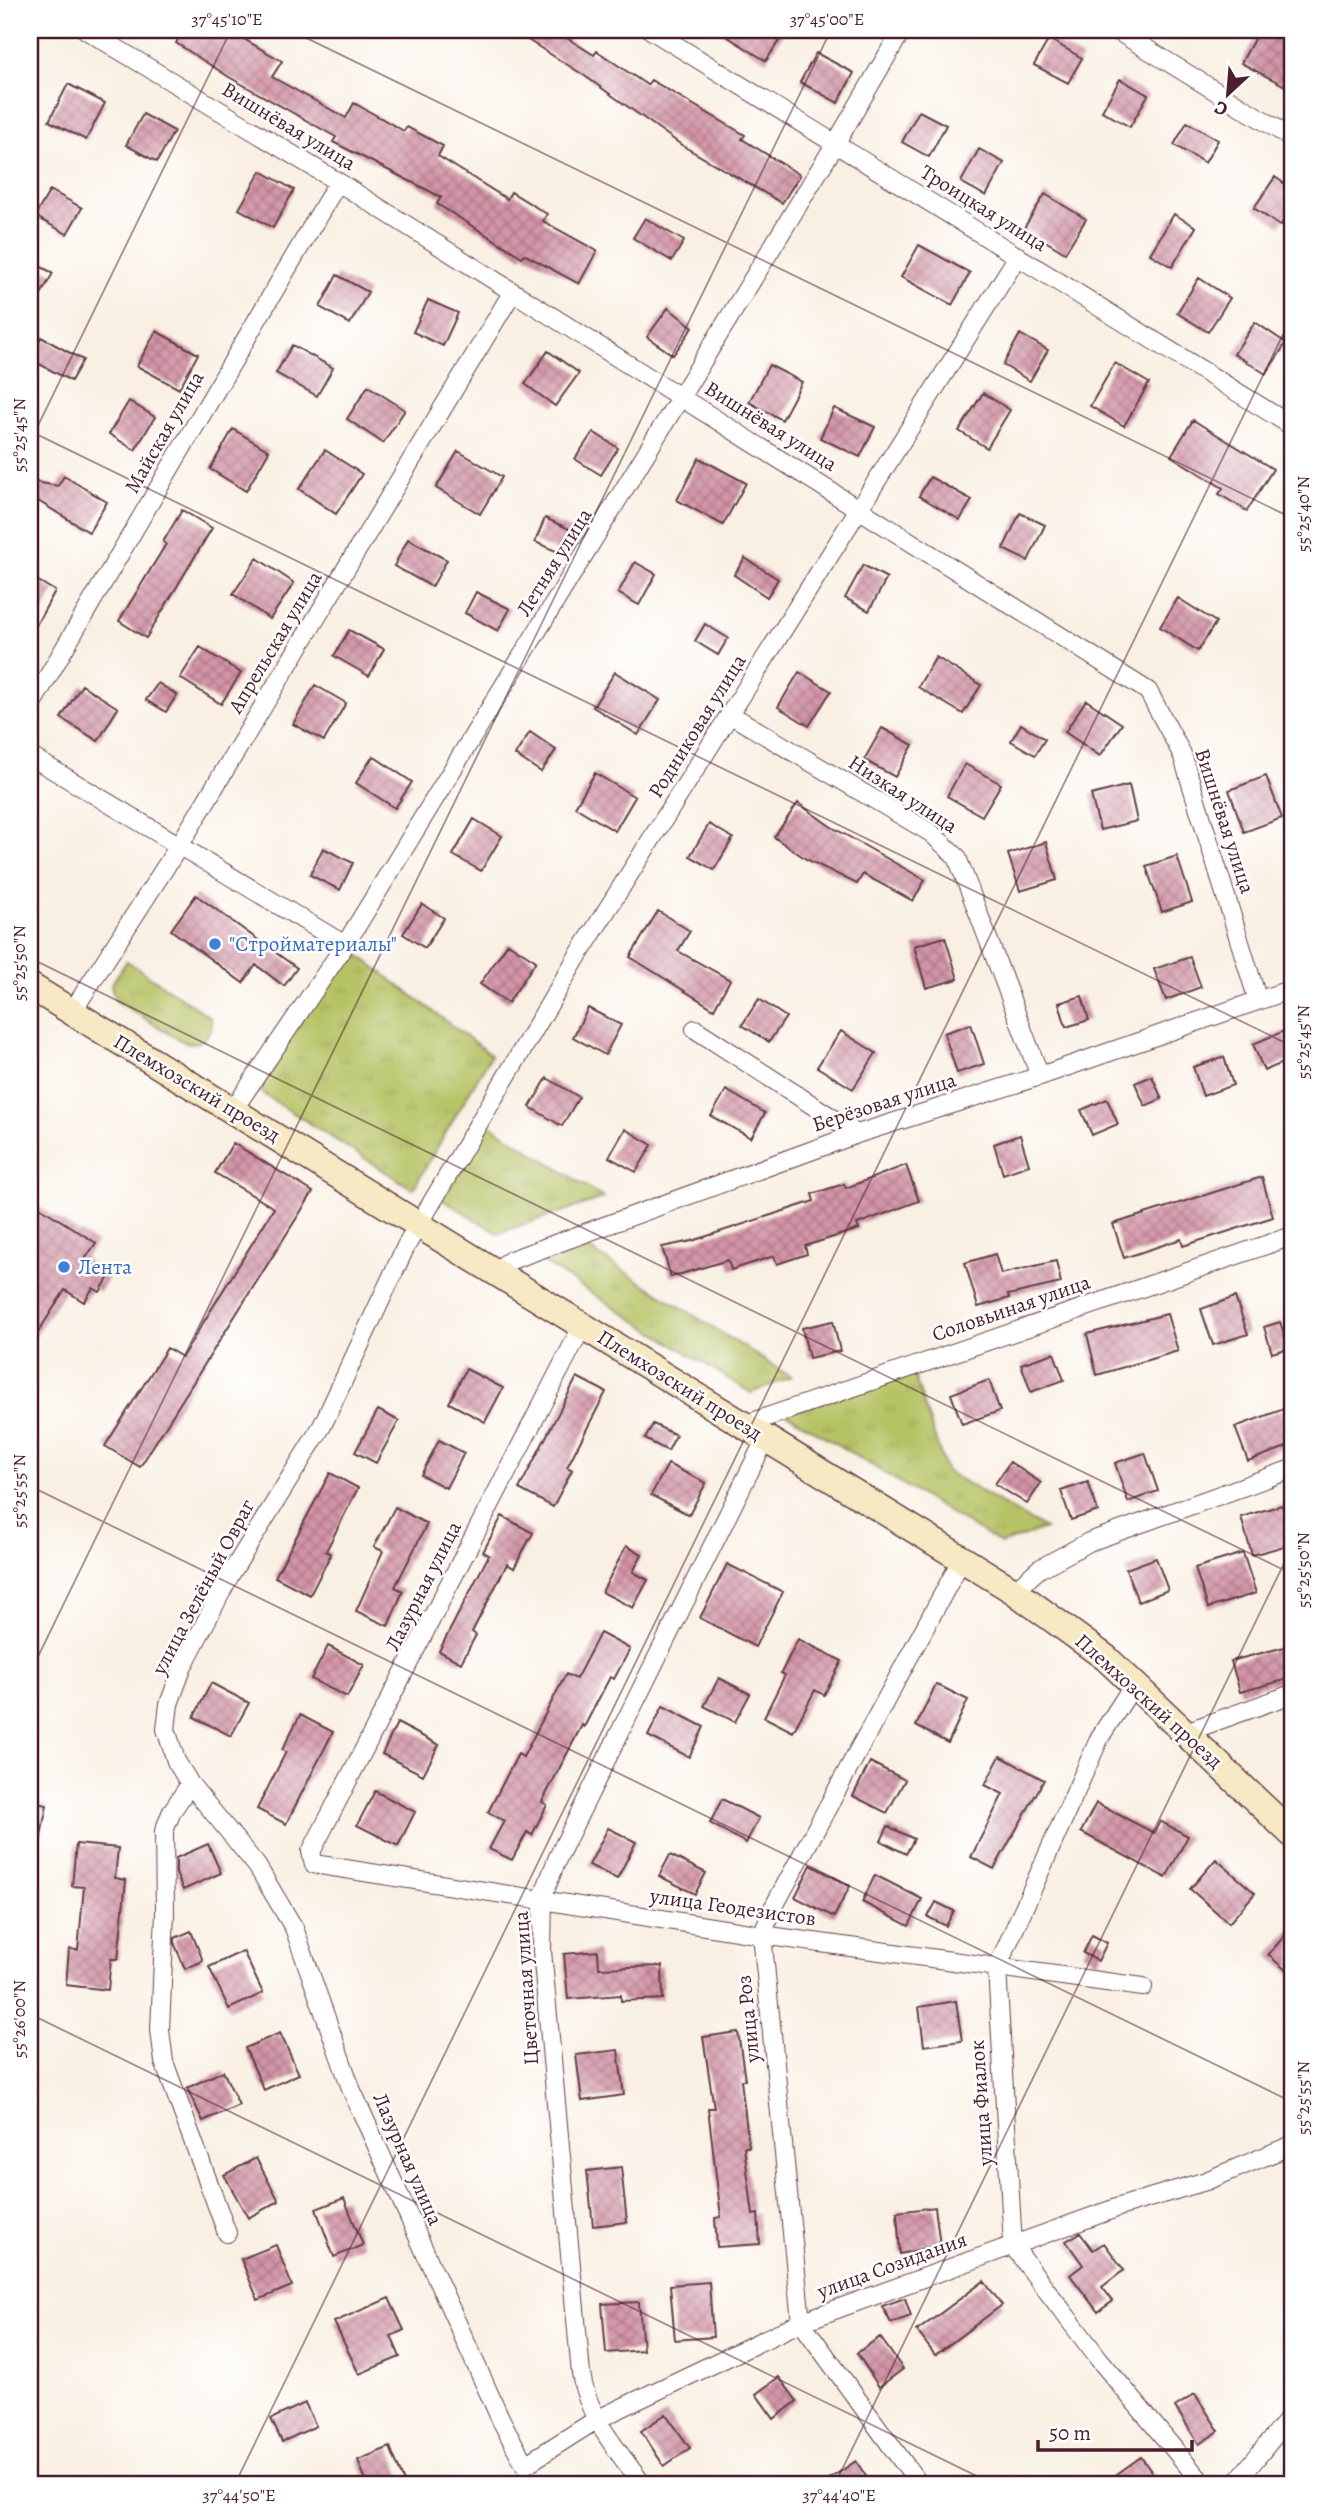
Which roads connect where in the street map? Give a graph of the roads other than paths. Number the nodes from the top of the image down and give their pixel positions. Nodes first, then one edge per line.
1 (86, 30) edge
2 (651, 30) edge
3 (902, 30) edge
4 (1116, 30) edge
5 (1292, 138) edge
6 (836, 143) junction
7 (338, 182) junction
8 (1018, 256) junction
9 (512, 293) junction
10 (682, 396) junction
11 (1292, 426) edge
12 (862, 509) junction
13 (30, 706) edge
14 (731, 715) junction
15 (30, 757) edge
16 (179, 846) junction
17 (345, 945) junction
18 (30, 986) edge
19 (1292, 989) edge
20 (1258, 1001) junction
21 (72, 1012) junction
22 (695, 1029) dead end
23 (1040, 1076) junction
24 (233, 1110) junction
25 (857, 1134) junction
26 (419, 1224) junction
27 (1292, 1236) edge
28 (495, 1271) junction
29 (583, 1325) junction
30 (755, 1432) junction
31 (1292, 1469) edge
32 (962, 1559) junction
33 (1014, 1591) junction
34 (1134, 1684) junction
35 (1292, 1695) edge
36 (1186, 1732) junction
37 (190, 1784) junction
38 (1292, 1834) edge
39 (318, 1867) joint
40 (542, 1902) junction
41 (762, 1935) junction
42 (997, 1968) junction
43 (1143, 1987) dead end
44 (1292, 2145) edge
45 (227, 2233) dead end
46 (1013, 2246) junction
47 (800, 2322) junction
48 (1292, 2414) edge
49 (596, 2420) junction
50 (525, 2465) joint
51 (642, 2484) edge
52 (919, 2484) edge
53 (1203, 2484) edge
54 (1235, 2484) edge

1 - 7 street, Вишнёвая улица
2 - 6 street, Троицкая улица
3 - 6 street, Летняя улица
4 - 5 street
6 - 8 street, Троицкая улица
6 - 10 street, Летняя улица
7 - 9 street, Вишнёвая улица
7 - 13 street, Майская улица
8 - 11 street, Троицкая улица
8 - 12 street, Родниковая улица
9 - 10 street, Вишнёвая улица
9 - 16 street, Апрельская улица
10 - 12 street, Вишнёвая улица
10 - 17 street, Летняя улица
12 - 14 street, Родниковая улица
12 - 20 street, Вишнёвая улица
14 - 23 street, Низкая улица
14 - 26 street, Родниковая улица
15 - 16 street
16 - 17 street
16 - 21 street, Апрельская улица
17 - 24 street, Летняя улица
18 - 21 main road, Племхозский проезд
19 - 20 street, Берёзовая улица
20 - 23 street, Берёзовая улица
21 - 24 main road, Племхозский проезд
22 - 25 street
23 - 25 street, Берёзовая улица
24 - 26 main road, Племхозский проезд
25 - 28 street, Берёзовая улица
26 - 28 main road, Племхозский проезд
26 - 37 street, улица Зелёный Овраг
27 - 30 street, Соловьиная улица
28 - 29 main road, Племхозский проезд
29 - 30 main road, Племхозский проезд
29 - 39 street, Лазурная улица
30 - 32 main road, Племхозский проезд
30 - 40 street, Цветочная улица
31 - 33 street
32 - 33 main road, Племхозский проезд
32 - 41 street, улица Роз
33 - 34 main road, Племхозский проезд
34 - 36 main road, Племхозский проезд
34 - 42 street, улица Фиалок
35 - 36 street
36 - 38 main road, Племхозский проезд
37 - 45 street
37 - 50 street, Лазурная улица
39 - 40 street, улица Геодезистов
40 - 41 street, улица Геодезистов
40 - 49 street, Цветочная улица
41 - 42 street, улица Геодезистов
41 - 47 street, улица Роз
42 - 43 street, улица Геодезистов
42 - 46 street, улица Фиалок
44 - 46 street, улица Созидания
46 - 47 street, улица Созидания
46 - 53 street
47 - 49 street, улица Созидания
47 - 52 street
48 - 54 street
49 - 50 street, улица Созидания
49 - 51 street, Цветочная улица

